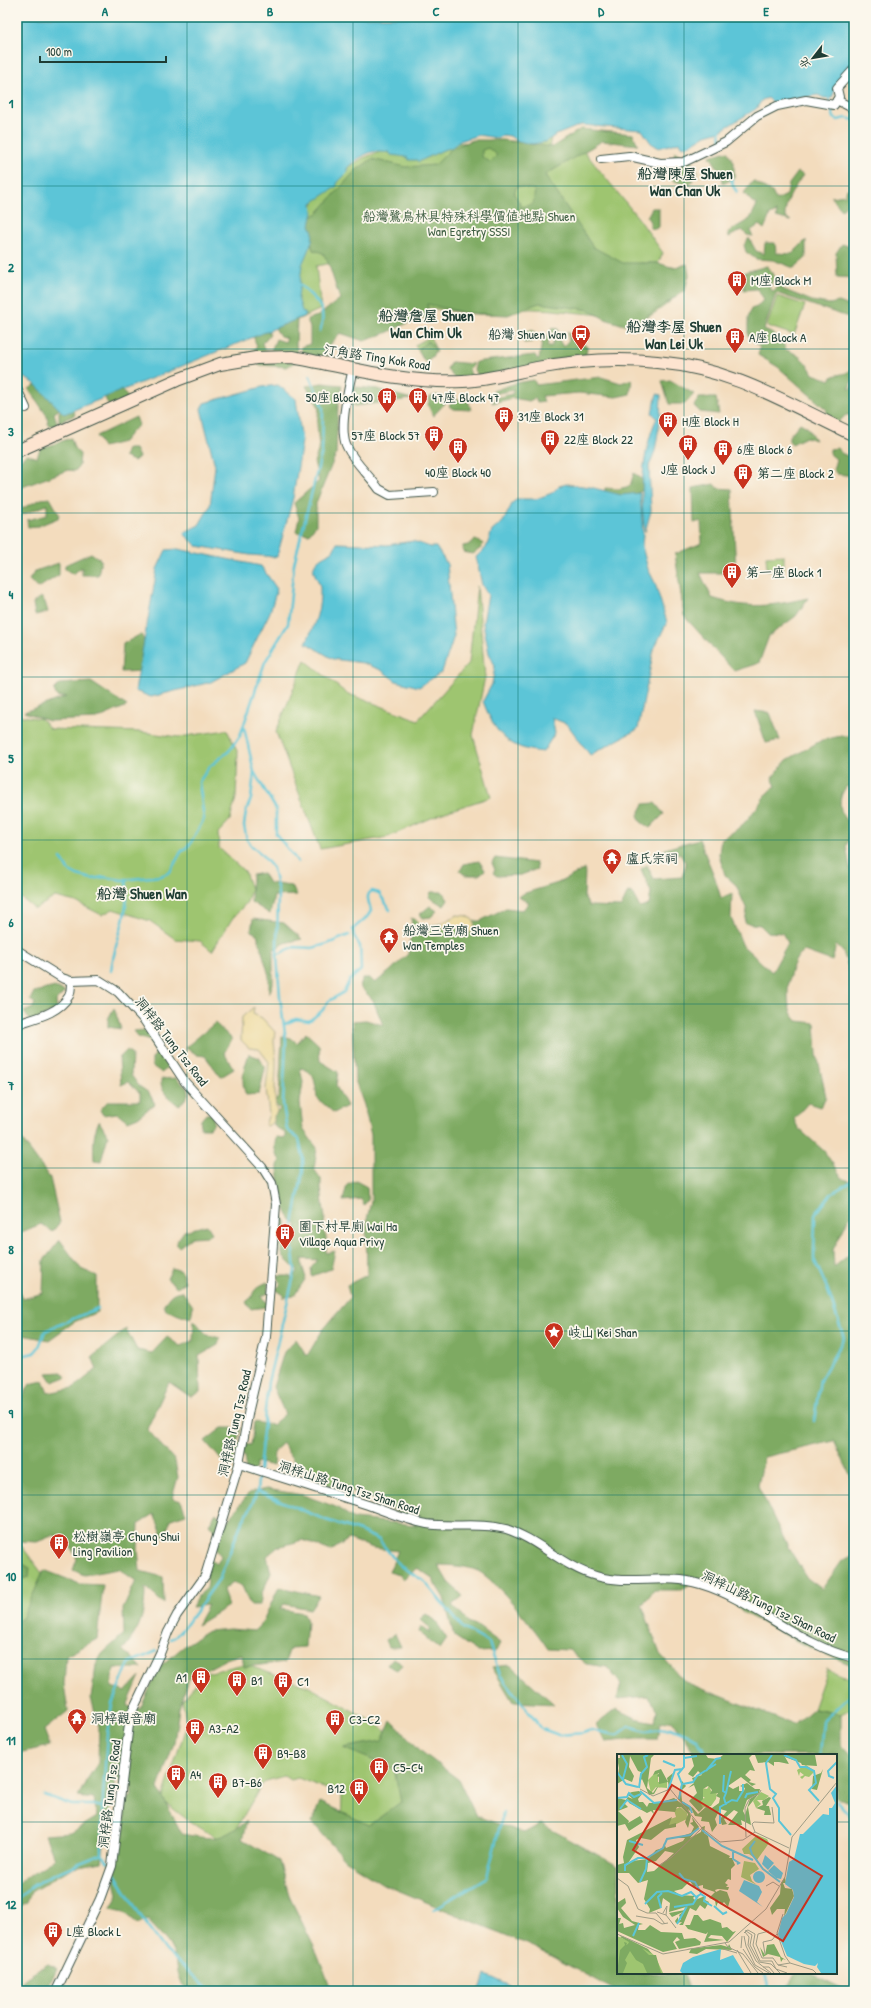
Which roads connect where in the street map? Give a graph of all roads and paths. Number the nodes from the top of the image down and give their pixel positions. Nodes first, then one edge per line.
1 (854, 69) edge
2 (831, 103) junction
3 (854, 109) edge
4 (601, 159) dead end
5 (353, 368) junction
6 (17, 388) edge
7 (26, 408) dead end
8 (854, 436) edge
9 (17, 451) edge
10 (434, 492) dead end
11 (17, 950) edge
12 (72, 981) junction
13 (17, 1024) edge
14 (239, 1464) junction
15 (854, 1658) edge
16 (56, 1991) edge

1 - 2 street
2 - 3 street
2 - 4 street
5 - 8 main road, 汀角路 Ting Kok Road
5 - 9 main road, 汀角路 Ting Kok Road
5 - 10 street
6 - 7 street
11 - 12 street, 洞梓路 Tung Tsz Road
12 - 13 street
12 - 14 street, 洞梓路 Tung Tsz Road
14 - 15 street, 洞梓山路 Tung Tsz Shan Road
14 - 16 street, 洞梓路 Tung Tsz Road

